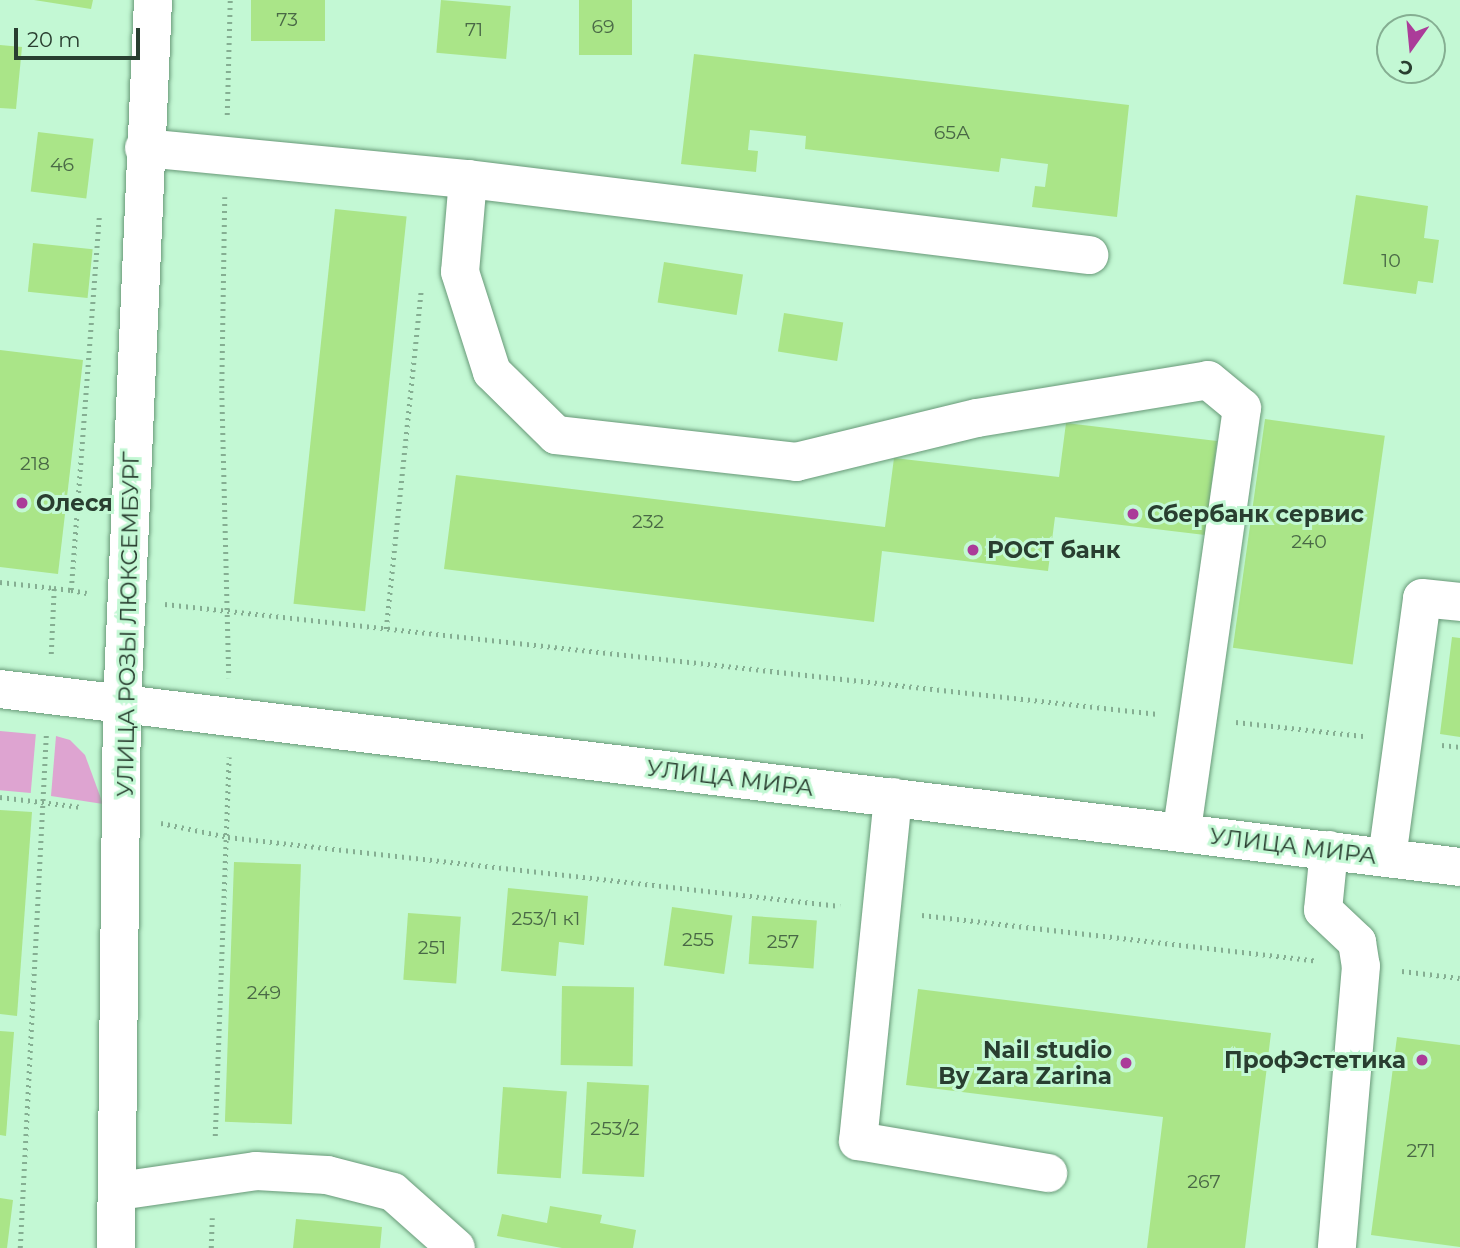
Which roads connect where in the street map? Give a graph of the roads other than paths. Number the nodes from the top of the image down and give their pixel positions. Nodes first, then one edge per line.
1 (153, 0) edge
2 (144, 148) junction
3 (468, 179) junction
4 (1089, 255) dead end
5 (1460, 602) edge
6 (0, 689) edge
7 (122, 705) junction
8 (892, 797) junction
9 (1182, 832) junction
10 (1329, 850) junction
11 (1387, 858) junction
12 (1460, 867) edge
13 (1048, 1173) dead end
14 (118, 1191) junction
15 (116, 1248) edge
16 (456, 1248) edge
17 (1337, 1248) edge

1 - 2 main road, УЛИЦА РОЗЫ ЛЮКСЕМБУРГ
2 - 3 main road
2 - 7 main road, УЛИЦА РОЗЫ ЛЮКСЕМБУРГ
3 - 4 main road
3 - 9 main road
5 - 11 main road
6 - 7 main road, УЛИЦА МИРА
7 - 8 main road, УЛИЦА МИРА
7 - 14 main road, УЛИЦА РОЗЫ ЛЮКСЕМБУРГ
8 - 9 main road, УЛИЦА МИРА
8 - 13 main road
9 - 10 main road, УЛИЦА МИРА
10 - 11 main road, УЛИЦА МИРА
10 - 17 main road
11 - 12 main road, УЛИЦА МИРА
14 - 15 main road, УЛИЦА РОЗЫ ЛЮКСЕМБУРГ
14 - 16 main road

